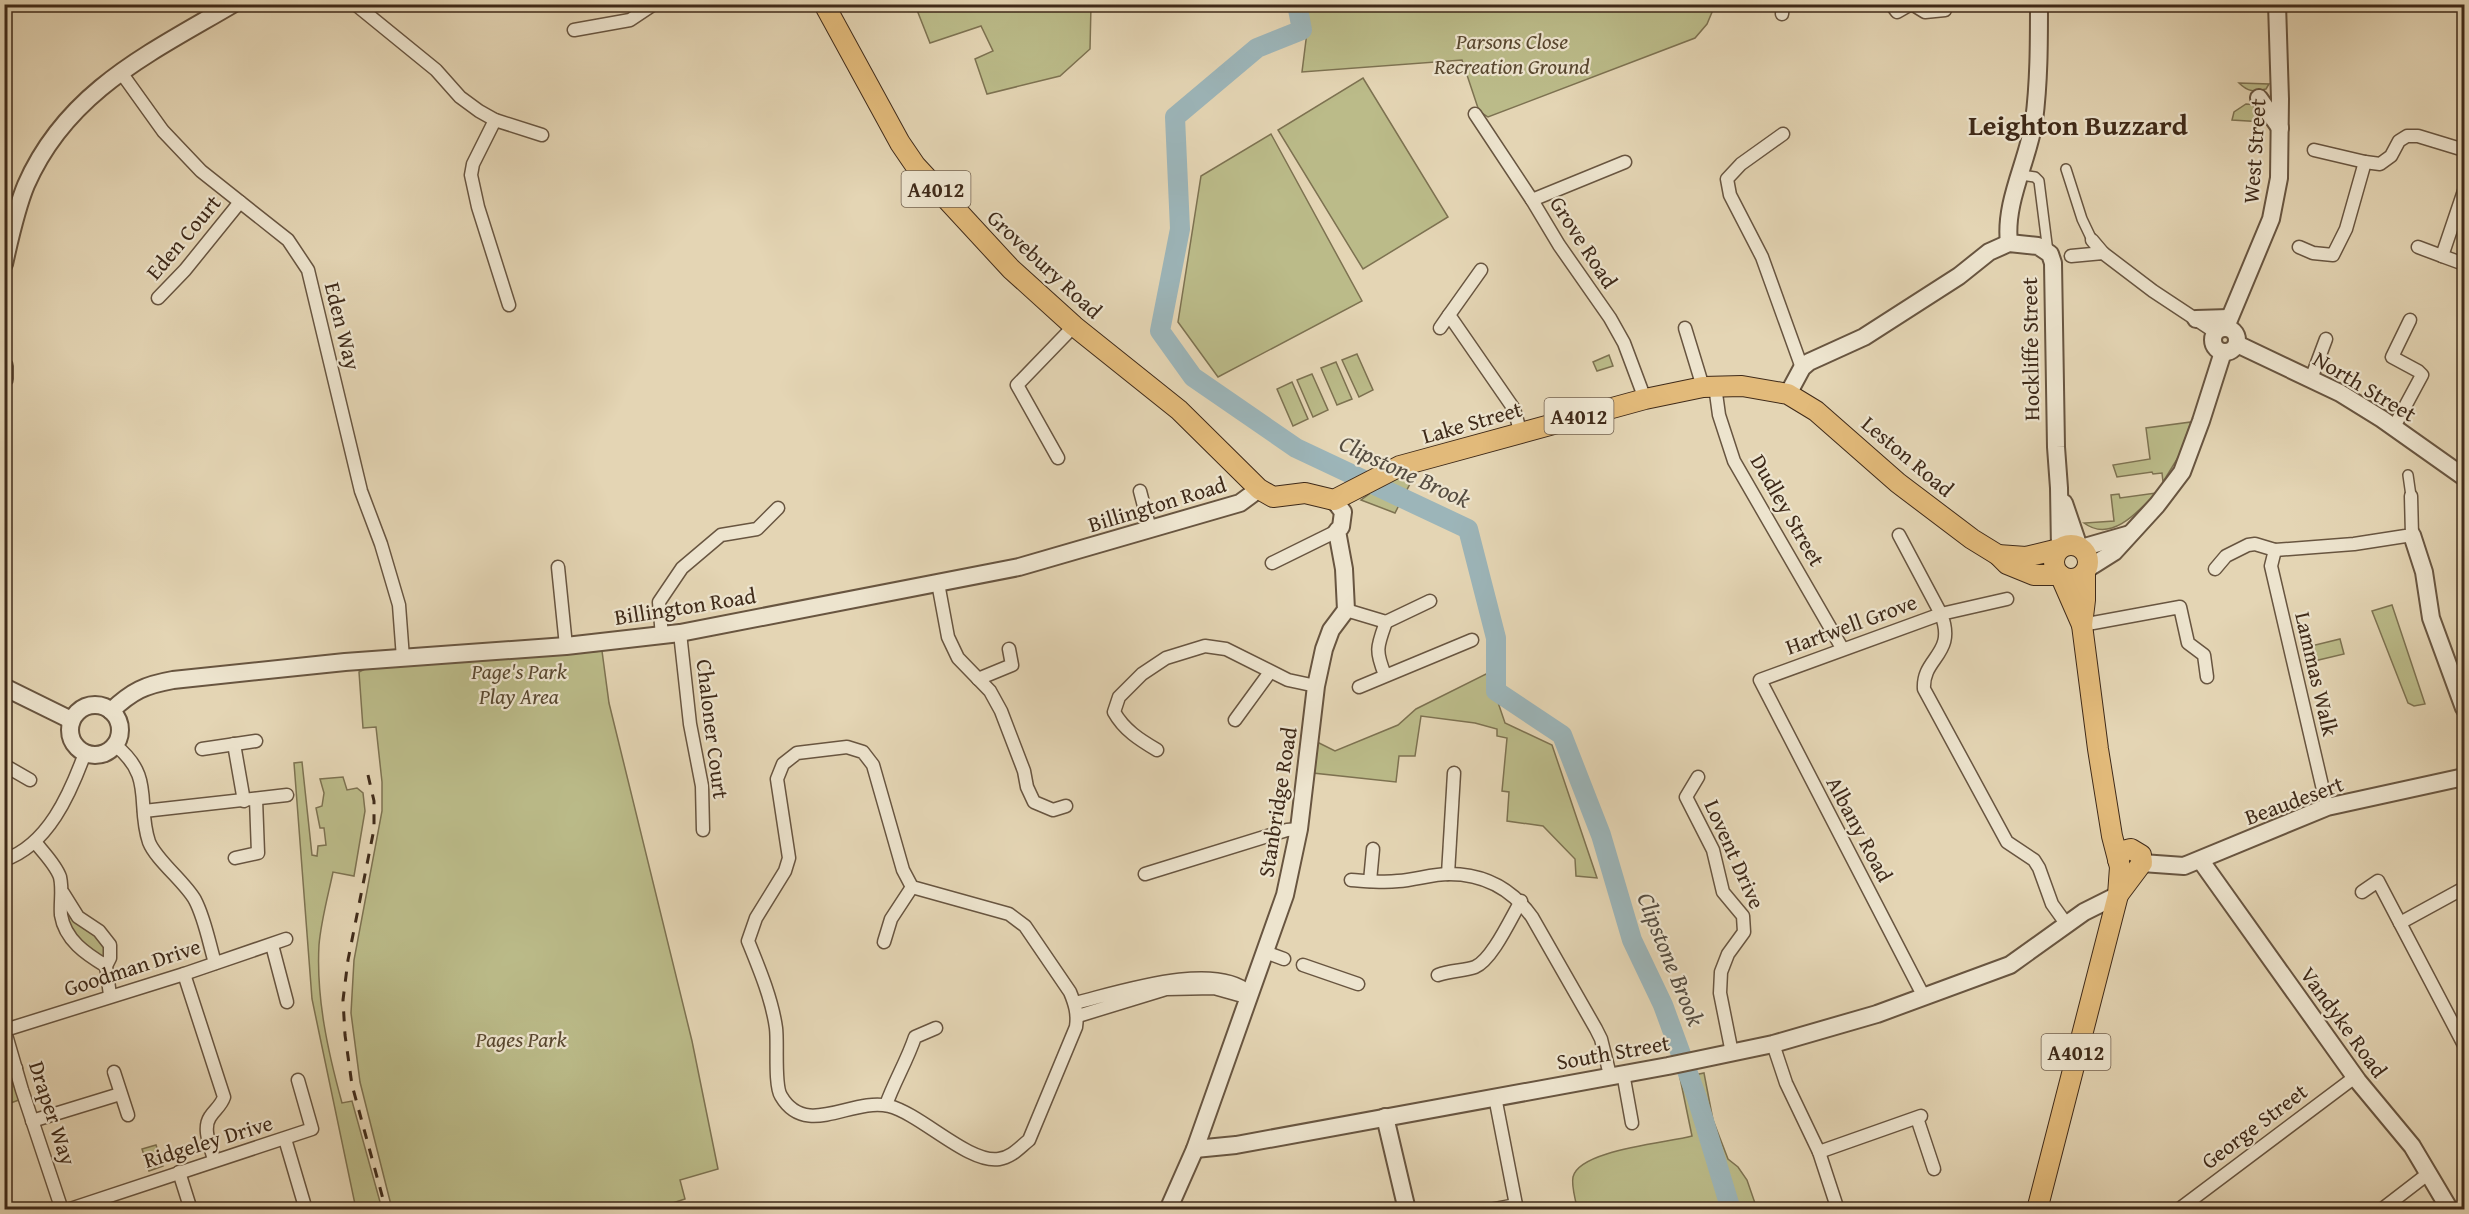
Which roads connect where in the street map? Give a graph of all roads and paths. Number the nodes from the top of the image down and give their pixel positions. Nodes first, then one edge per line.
1 (233, 4) edge
2 (355, 4) edge
3 (654, 4) edge
4 (824, 4) edge
5 (1891, 4) edge
6 (1912, 4) edge
7 (2040, 4) edge
8 (2277, 4) edge
9 (1945, 10) dead end
10 (574, 30) dead end
11 (120, 71) junction
12 (2259, 98) dead end
13 (1475, 114) dead end
14 (495, 120) junction
15 (2280, 128) junction
16 (1783, 134) dead end
17 (542, 135) dead end
18 (2314, 150) dead end
19 (2464, 150) edge
20 (1625, 162) dead end
21 (2365, 162) junction
22 (2066, 169) dead end
23 (2021, 175) junction
24 (2464, 191) edge
25 (1532, 200) junction
26 (240, 202) junction
27 (2092, 240) joint
28 (2009, 243) junction
29 (2299, 247) dead end
30 (2418, 247) dead end
31 (2103, 254) junction
32 (2050, 255) junction
33 (2071, 256) joint
34 (2442, 256) junction
35 (4, 264) edge
36 (2464, 264) edge
37 (1481, 270) dead end
38 (158, 298) dead end
39 (508, 305) dead end
40 (1449, 315) junction
41 (2196, 319) joint
42 (2410, 320) dead end
43 (1074, 326) junction
44 (2224, 326) junction
45 (1440, 328) dead end
46 (1685, 328) dead end
47 (2326, 339) dead end
48 (2230, 348) junction
49 (4, 366) edge
50 (1802, 368) junction
51 (4, 379) edge
52 (2311, 379) junction
53 (1709, 386) junction
54 (1788, 394) junction
55 (1645, 399) junction
56 (1521, 434) junction
57 (2401, 434) junction
58 (1059, 458) dead end
59 (2408, 475) dead end
60 (2464, 477) edge
61 (1259, 489) junction
62 (1140, 491) dead end
63 (2410, 496) joint
64 (1342, 497) junction
65 (778, 508) dead end
66 (1150, 530) junction
67 (1337, 531) junction
68 (2130, 534) junction
69 (1899, 535) dead end
70 (2412, 535) junction
71 (2070, 548) junction
72 (2275, 550) junction
73 (1998, 555) junction
74 (1272, 562) dead end
75 (558, 567) dead end
76 (2215, 569) dead end
77 (2086, 571) junction
78 (2061, 576) junction
79 (938, 583) junction
80 (2007, 598) dead end
81 (1430, 601) dead end
82 (1346, 610) junction
83 (1941, 614) junction
84 (1386, 622) junction
85 (2082, 625) junction
86 (680, 633) junction
87 (662, 636) junction
88 (1472, 640) dead end
89 (566, 646) junction
90 (1842, 648) junction
91 (1009, 649) dead end
92 (403, 658) junction
93 (1270, 672) junction
94 (1385, 675) junction
95 (2207, 677) dead end
96 (978, 679) junction
97 (1760, 680) joint
98 (2459, 681) edge
99 (1316, 686) junction
100 (4, 687) edge
101 (1359, 687) dead end
102 (2464, 708) edge
103 (111, 711) junction
104 (71, 720) junction
105 (1235, 720) dead end
106 (256, 741) dead end
107 (234, 744) junction
108 (115, 745) junction
109 (202, 749) dead end
110 (1158, 750) dead end
111 (84, 753) junction
112 (4, 765) edge
113 (1454, 773) dead end
114 (1698, 777) dead end
115 (2464, 777) edge
116 (30, 780) dead end
117 (287, 795) dead end
118 (250, 800) junction
119 (1066, 806) dead end
120 (2326, 807) junction
121 (144, 811) junction
122 (1299, 829) junction
123 (703, 830) dead end
124 (35, 842) junction
125 (1373, 849) dead end
126 (235, 858) dead end
127 (4, 860) edge
128 (2201, 861) junction
129 (2129, 862) junction
130 (1145, 874) dead end
131 (1448, 874) junction
132 (1352, 880) dead end
133 (1370, 881) junction
134 (912, 887) junction
135 (2464, 888) edge
136 (62, 892) junction
137 (2362, 892) dead end
138 (2118, 895) junction
139 (1521, 901) junction
140 (2400, 923) junction
141 (2067, 925) junction
142 (286, 939) dead end
143 (884, 942) dead end
144 (272, 945) junction
145 (1265, 952) junction
146 (1284, 959) dead end
147 (215, 963) junction
148 (106, 966) junction
149 (1303, 966) dead end
150 (184, 974) junction
151 (1438, 975) dead end
152 (1358, 984) dead end
153 (1249, 992) junction
154 (110, 995) junction
155 (1924, 997) junction
156 (287, 1002) dead end
157 (1075, 1003) junction
158 (1078, 1016) junction
159 (936, 1028) dead end
160 (5, 1029) edge
161 (1773, 1044) junction
162 (2464, 1045) edge
163 (1732, 1053) junction
164 (10, 1070) edge
165 (114, 1072) dead end
166 (1616, 1074) junction
167 (2355, 1077) junction
168 (298, 1080) dead end
169 (120, 1094) junction
170 (1495, 1097) junction
171 (886, 1106) junction
172 (128, 1115) dead end
173 (1385, 1117) junction
174 (32, 1121) junction
175 (1632, 1123) dead end
176 (285, 1139) junction
177 (1195, 1149) junction
178 (1819, 1152) junction
179 (214, 1160) junction
180 (1934, 1169) dead end
181 (179, 1172) junction
182 (2429, 1173) junction
183 (1517, 1207) edge
184 (62, 1209) edge
185 (67, 1209) edge
186 (190, 1209) edge
187 (306, 1209) edge
188 (1168, 1209) edge
189 (1407, 1209) edge
190 (1489, 1209) edge
191 (1838, 1209) edge
192 (2037, 1209) edge
193 (2178, 1209) edge
194 (2381, 1209) edge
195 (2450, 1209) edge

1 - 11 street
2 - 14 street
3 - 10 street
4 - 43 main road, Grovebury Road / A4012
5 - 6 street
6 - 9 street
7 - 23 street
8 - 15 street, West Street
11 - 26 street, Eden Way
11 - 35 street
12 - 15 street
13 - 25 street, Grove Road
14 - 17 street
14 - 39 street
15 - 44 street, West Street
16 - 50 street
18 - 21 street
19 - 21 street
20 - 25 street
21 - 29 street
22 - 27 street
23 - 28 street
23 - 32 street
24 - 34 street
25 - 55 street, Grove Road
26 - 38 street, Eden Court
26 - 92 street, Eden Way
27 - 31 street
28 - 32 street, Hockliffe Street
28 - 50 street
30 - 34 street
31 - 33 street
31 - 41 street
32 - 33 street
32 - 71 street, Hockliffe Street
34 - 36 street
37 - 40 street
40 - 45 street
40 - 56 street
41 - 44 street
42 - 57 street
43 - 58 street
43 - 61 main road, Grovebury Road / A4012
44 - 48 street
46 - 53 street, Dudley Street
47 - 52 street
48 - 52 street, North Street
48 - 68 street
49 - 51 street
50 - 54 street
52 - 57 street, North Street
53 - 54 main road, Lake Street / A4012
53 - 55 main road, Lake Street / A4012
53 - 90 street, Dudley Street
54 - 73 main road, Leston Road / A4012
55 - 56 main road, Lake Street / A4012
56 - 64 main road, Lake Street / A4012
57 - 60 street, North Street
59 - 63 street
61 - 64 main road
61 - 66 street, Billington Road
62 - 66 street
63 - 70 street
64 - 67 street
65 - 87 street
66 - 79 street, Billington Road
67 - 74 street
67 - 82 street
68 - 71 street
68 - 77 street
69 - 83 street, Hartwell Grove
70 - 72 street
70 - 98 street
71 - 73 main road
71 - 77 main road
71 - 78 main road
72 - 76 street
72 - 120 street, Lammas Walk
73 - 78 main road, Leston Road / A4012
75 - 89 street
77 - 78 main road
77 - 85 main road
78 - 85 main road
79 - 86 street, Billington Road
79 - 96 street
80 - 83 street
81 - 84 street
82 - 84 street
82 - 99 street, Stanbridge Road
83 - 90 street, Hartwell Grove
83 - 141 street
84 - 94 street
85 - 95 street
85 - 129 main road
86 - 87 street, Billington Road
86 - 123 street, Chaloner Court
87 - 89 street, Billington Road
88 - 94 street
89 - 92 street, Billington Road
90 - 97 street, Hartwell Grove
91 - 96 street
92 - 103 street, Billington Road
93 - 99 street
93 - 105 street
93 - 110 street
94 - 101 street
96 - 119 street
97 - 155 street, Albany Road
98 - 102 street
99 - 122 street, Stanbridge Road
100 - 104 street
103 - 104 street
103 - 108 street
104 - 111 street
106 - 107 street
107 - 109 street
107 - 118 street
108 - 111 street
108 - 121 street
111 - 124 street
112 - 116 street
113 - 131 street
114 - 163 street, Lovent Drive
115 - 120 street, Beaudesert
117 - 118 street
118 - 121 street
118 - 126 street
120 - 128 street, Beaudesert
121 - 147 street
122 - 130 street
122 - 145 street, Stanbridge Road
124 - 127 street
124 - 136 street
125 - 133 street
128 - 129 street, Beaudesert
128 - 167 street, Vandyke Road
129 - 138 main road, A4012
131 - 133 street
131 - 139 street
132 - 133 street
134 - 143 street
134 - 157 street
134 - 171 street
135 - 140 street
136 - 148 street
136 - 148 street
137 - 140 street
138 - 141 street, South Street
138 - 192 main road, A4012
139 - 151 street
139 - 166 street
140 - 162 street
141 - 155 street, South Street
142 - 144 street, Goodman Drive
144 - 147 street, Goodman Drive
144 - 156 street
145 - 146 street
145 - 153 street, Stanbridge Road
147 - 150 street, Goodman Drive
148 - 154 street
149 - 152 street
150 - 154 street, Goodman Drive
150 - 179 street
153 - 157 street
153 - 158 street
153 - 177 street, Stanbridge Road
154 - 160 street, Goodman Drive
155 - 161 street, South Street
157 - 158 street
158 - 171 street
159 - 171 street
160 - 164 street, Draper Way
161 - 163 street, South Street
161 - 178 street
163 - 166 street, South Street
164 - 174 street, Draper Way
165 - 169 street
166 - 170 street, South Street
166 - 175 street
167 - 182 street, Vandyke Road
167 - 193 street, George Street
168 - 176 street, Ridgeley Drive
169 - 172 street
169 - 174 street
170 - 173 street, South Street
170 - 183 street
173 - 177 street, South Street
173 - 189 street
174 - 184 street, Draper Way
176 - 179 street, Ridgeley Drive
176 - 187 street
177 - 188 street, Stanbridge Road
178 - 180 street
178 - 191 street
179 - 181 street, Ridgeley Drive
181 - 185 street, Ridgeley Drive
181 - 186 street
182 - 194 street
182 - 195 street, Vandyke Road
183 - 190 street

